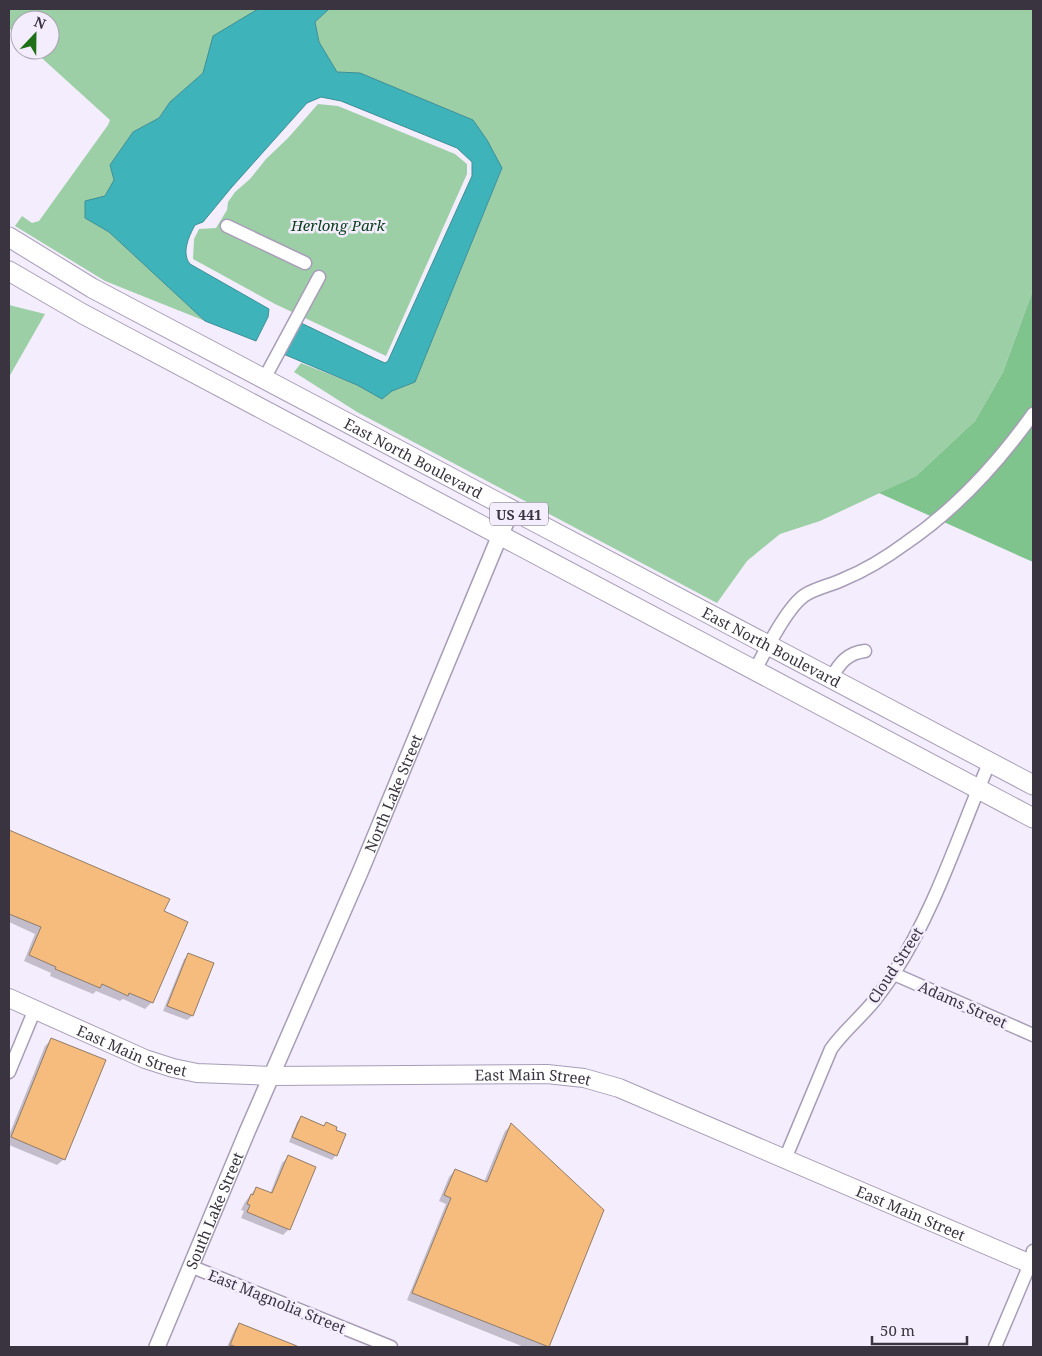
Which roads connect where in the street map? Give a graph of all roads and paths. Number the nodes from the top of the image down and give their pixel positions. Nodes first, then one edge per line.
1 (227, 226) dead end
2 (9, 237) edge
3 (305, 263) dead end
4 (9, 271) edge
5 (319, 277) dead end
6 (264, 379) junction
7 (251, 403) junction
8 (1033, 414) edge
9 (512, 510) junction
10 (500, 535) junction
11 (768, 645) junction
12 (865, 651) dead end
13 (755, 670) junction
14 (831, 678) junction
15 (990, 762) junction
16 (1033, 784) edge
17 (978, 788) junction
18 (1033, 818) edge
19 (894, 974) junction
20 (9, 998) edge
21 (35, 1010) junction
22 (1033, 1035) edge
23 (9, 1072) edge
24 (272, 1076) junction
25 (785, 1159) junction
26 (1032, 1260) edge
27 (190, 1266) junction
28 (157, 1347) edge
29 (391, 1347) edge
30 (995, 1347) edge

1 - 3 street
2 - 6 main road, East North Boulevard / US 441
4 - 7 main road, East North Boulevard / US 441
5 - 6 street
6 - 7 main road
6 - 9 main road, East North Boulevard / US 441
7 - 10 main road, East North Boulevard / US 441
8 - 11 street
9 - 10 street, North Lake Street
9 - 11 main road, East North Boulevard / US 441
10 - 13 main road, East North Boulevard / US 441
10 - 24 street, North Lake Street
11 - 13 street
11 - 14 main road, East North Boulevard / US 441
12 - 14 street
13 - 17 main road, East North Boulevard / US 441
14 - 15 main road, East North Boulevard / US 441
15 - 16 main road, East North Boulevard / US 441
15 - 17 street, Cloud Street
17 - 18 main road, East North Boulevard / US 441
17 - 19 street, Cloud Street
19 - 22 street, Adams Street
19 - 25 street, Cloud Street
20 - 21 main road, East Main Street
21 - 23 street
21 - 24 main road, East Main Street
24 - 25 main road, East Main Street
24 - 27 street, South Lake Street
25 - 26 main road, East Main Street
26 - 30 street
27 - 28 street, South Lake Street
27 - 29 street, East Magnolia Street

